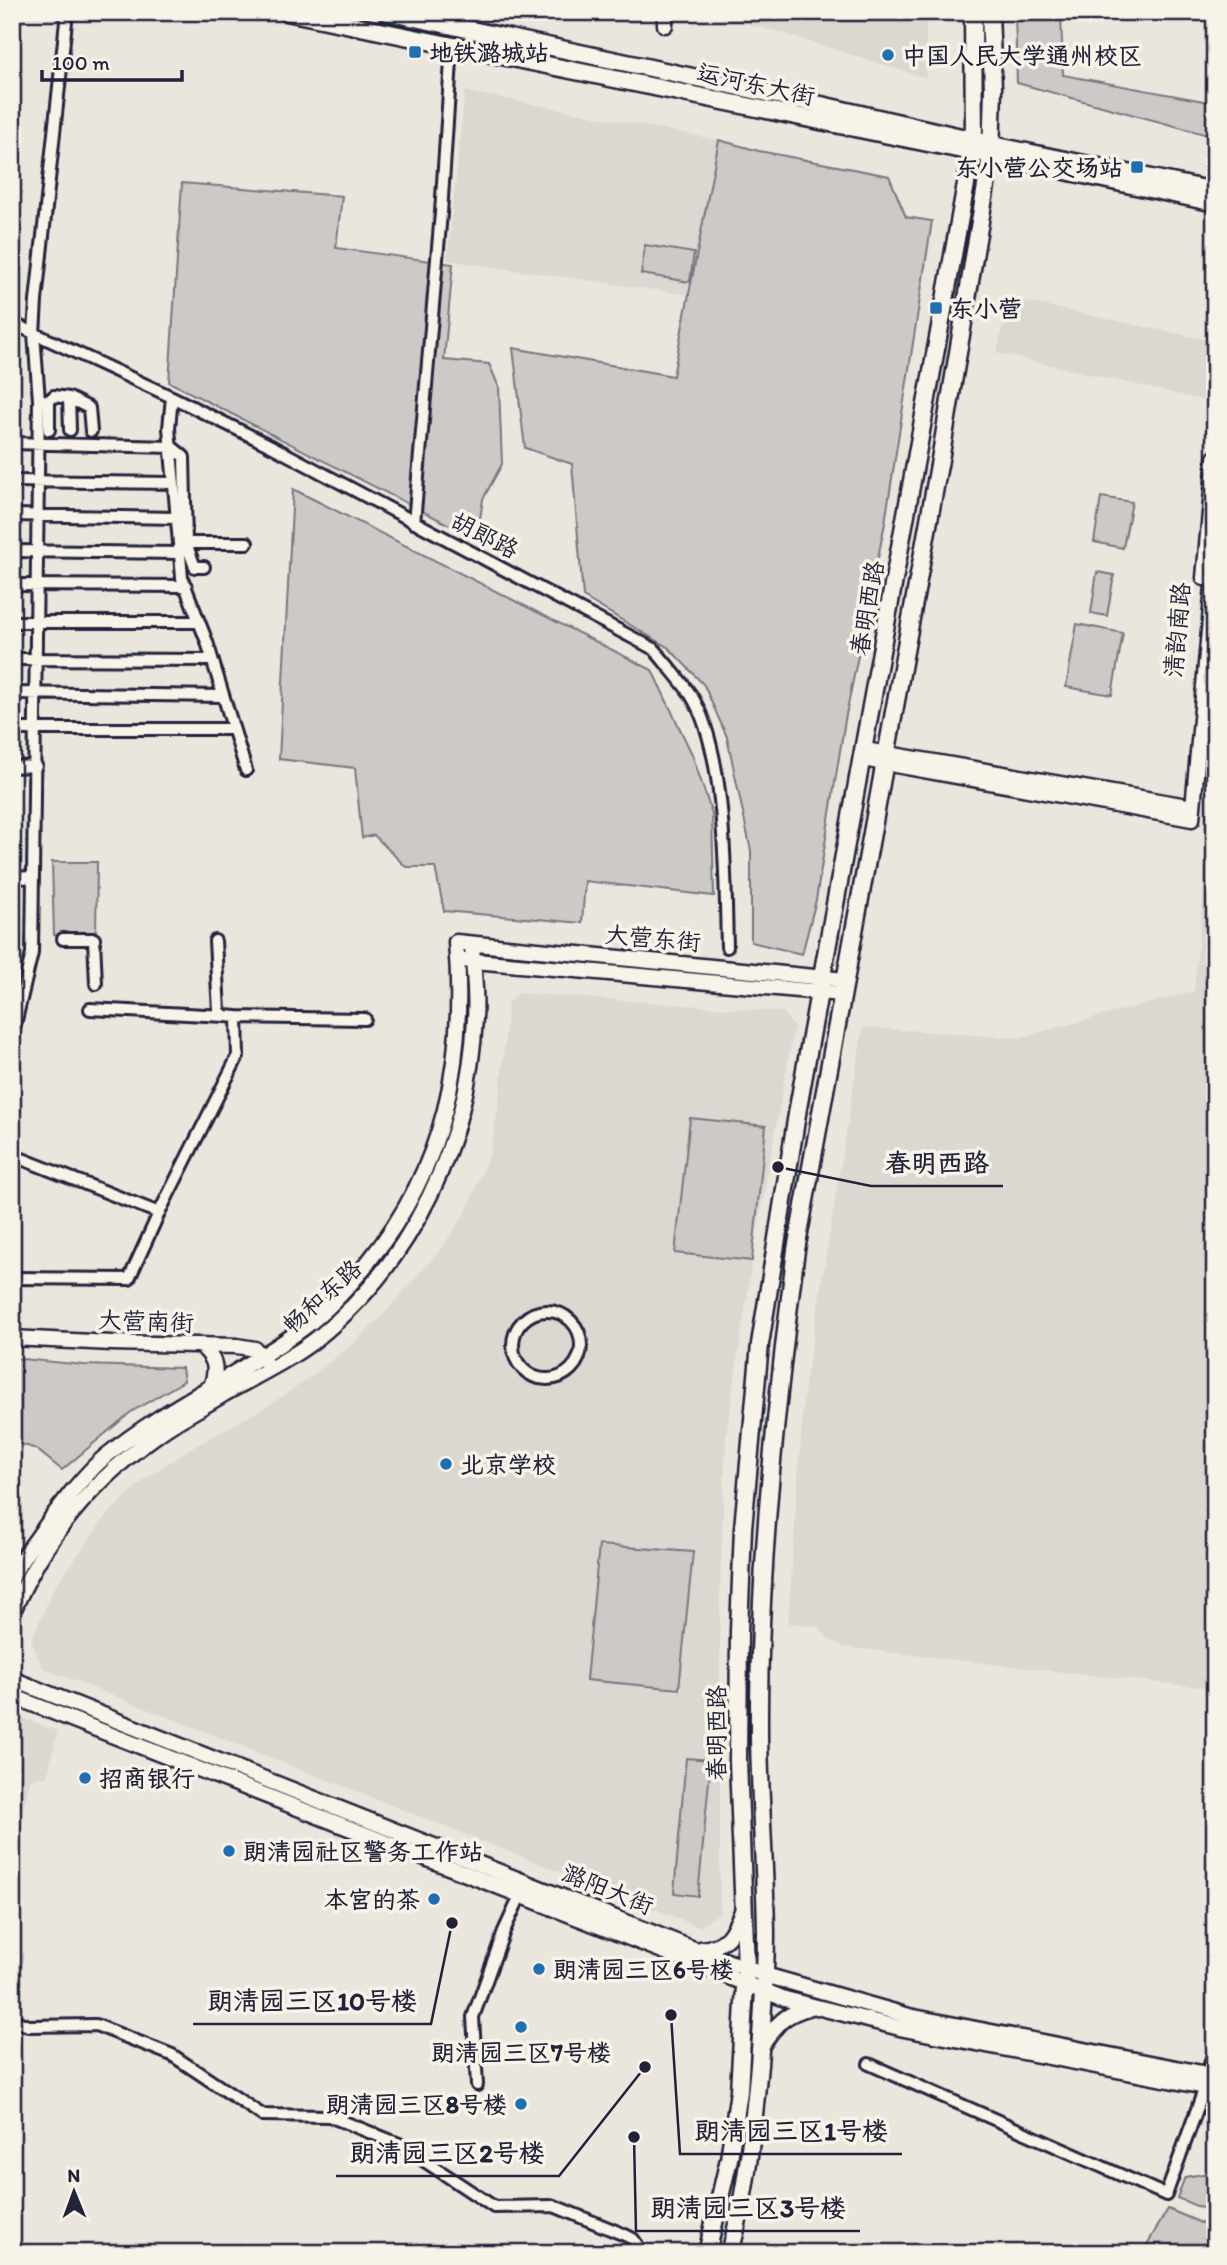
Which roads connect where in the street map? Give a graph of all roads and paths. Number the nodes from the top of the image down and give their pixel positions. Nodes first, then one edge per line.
1 (67, 12) edge
2 (288, 12) edge
3 (387, 12) edge
4 (973, 12) edge
5 (990, 12) edge
6 (453, 46) junction
7 (973, 146) junction
8 (992, 150) junction
9 (1215, 190) edge
10 (1215, 204) edge
11 (12, 323) edge
12 (34, 334) junction
13 (172, 397) junction
14 (69, 398) junction
15 (44, 400) junction
16 (49, 430) dead end
17 (70, 430) dead end
18 (91, 431) dead end
19 (12, 443) edge
20 (39, 443) junction
21 (172, 447) junction
22 (1215, 458) edge
23 (12, 481) edge
24 (39, 481) junction
25 (174, 483) junction
26 (12, 515) edge
27 (38, 516) junction
28 (177, 518) junction
29 (414, 523) junction
30 (247, 543) dead end
31 (183, 548) junction
32 (12, 551) edge
33 (38, 551) junction
34 (1215, 564) edge
35 (204, 567) dead end
36 (12, 585) edge
37 (38, 585) junction
38 (186, 586) junction
39 (12, 622) edge
40 (37, 622) junction
41 (199, 622) junction
42 (12, 659) edge
43 (37, 659) junction
44 (212, 660) junction
45 (37, 692) junction
46 (12, 693) edge
47 (222, 696) junction
48 (12, 729) edge
49 (233, 729) junction
50 (36, 730) junction
51 (864, 755) junction
52 (887, 758) junction
53 (36, 766) junction
54 (12, 767) edge
55 (246, 771) dead end
56 (1187, 810) junction
57 (33, 877) junction
58 (12, 878) edge
59 (63, 939) dead end
60 (215, 942) dead end
61 (456, 942) joint
62 (472, 944) junction
63 (727, 947) dead end
64 (457, 959) junction
65 (473, 961) junction
66 (96, 984) dead end
67 (822, 985) junction
68 (844, 987) junction
69 (90, 1009) dead end
70 (231, 1016) junction
71 (365, 1019) dead end
72 (12, 1037) edge
73 (12, 1154) edge
74 (159, 1213) junction
75 (12, 1278) edge
76 (558, 1313) joint
77 (12, 1338) edge
78 (200, 1345) junction
79 (261, 1355) junction
80 (269, 1368) junction
81 (212, 1384) junction
82 (12, 1577) edge
83 (12, 1614) edge
84 (12, 1679) edge
85 (12, 1696) edge
86 (521, 1894) junction
87 (743, 1900) junction
88 (766, 1929) junction
89 (694, 1949) junction
90 (746, 1975) junction
91 (765, 1982) junction
92 (814, 2007) junction
93 (12, 2019) edge
94 (760, 2048) junction
95 (869, 2064) dead end
96 (1207, 2073) junction
97 (477, 2085) dead end
98 (640, 2249) dead end
99 (707, 2253) edge
100 (730, 2253) edge

1 - 12 street
2 - 6 main road, 运河东大街
3 - 7 main road, 运河东大街
4 - 7 main road, 春明西路
5 - 8 main road, 春明西路
6 - 7 main road, 运河东大街
6 - 29 street
7 - 8 main road, 运河东大街
7 - 51 main road, 春明西路
8 - 9 main road, 运河东大街
8 - 10 main road, 运河东大街
8 - 52 main road, 春明西路
11 - 12 street, 胡郎路
12 - 13 street, 胡郎路
12 - 15 street
13 - 21 street
13 - 29 street, 胡郎路
14 - 15 street
14 - 17 street
14 - 18 street
15 - 16 street
15 - 20 street
19 - 20 street
20 - 21 street
20 - 24 street
21 - 25 street
21 - 31 street
22 - 56 main road, 清韵南路
23 - 24 street
24 - 25 street
24 - 27 street
25 - 28 street
26 - 27 street
27 - 28 street
27 - 33 street
28 - 31 street
29 - 63 street, 胡郎路
30 - 31 street
31 - 33 street
31 - 35 street
31 - 38 street
32 - 33 street
33 - 37 street
34 - 56 main road, 清韵南路
36 - 37 street
37 - 38 street
37 - 40 street
38 - 41 street
39 - 40 street
40 - 41 street
40 - 43 street
41 - 44 street
42 - 43 street
43 - 44 street
43 - 45 street
44 - 47 street
45 - 46 street
45 - 47 street
45 - 50 street
47 - 49 street
48 - 50 street
49 - 50 street
49 - 55 street
50 - 53 street
51 - 52 main road
51 - 67 main road, 春明西路
52 - 56 main road
52 - 68 main road, 春明西路
53 - 54 street
53 - 57 street
57 - 58 street
57 - 72 street
59 - 66 street
60 - 70 street
61 - 62 main road, 大营东街
61 - 64 main road, 畅和东路
62 - 65 main road, 畅和东路
62 - 67 main road, 大营东街
64 - 65 main road, 大营东街
64 - 79 main road, 畅和东路
65 - 67 main road, 大营东街
65 - 80 main road, 畅和东路
67 - 68 main road, 大营东街
67 - 87 main road, 春明西路
68 - 88 main road, 春明西路
69 - 70 street
70 - 71 street
70 - 74 street
73 - 74 street
74 - 75 street
76 - 76 street
77 - 78 main road, 大营南街
78 - 79 main road, 大营南街
78 - 81 main road
79 - 80 main road
79 - 81 main road, 畅和东路
80 - 83 main road, 畅和东路
81 - 82 main road, 畅和东路
84 - 89 main road, 潞阳大街
85 - 86 main road, 潞阳大街
86 - 90 main road, 潞阳大街
86 - 97 street
87 - 88 main road
87 - 89 main road
87 - 90 main road, 春明西路
88 - 91 main road, 春明西路
89 - 90 main road, 潞阳大街
90 - 91 main road, 潞阳大街
90 - 99 main road, 春明西路
91 - 92 main road, 潞阳大街
91 - 94 main road, 春明西路
91 - 96 main road, 潞阳大街
92 - 94 main road
92 - 96 main road, 潞阳大街
93 - 98 street
94 - 100 main road, 春明西路
95 - 96 street

